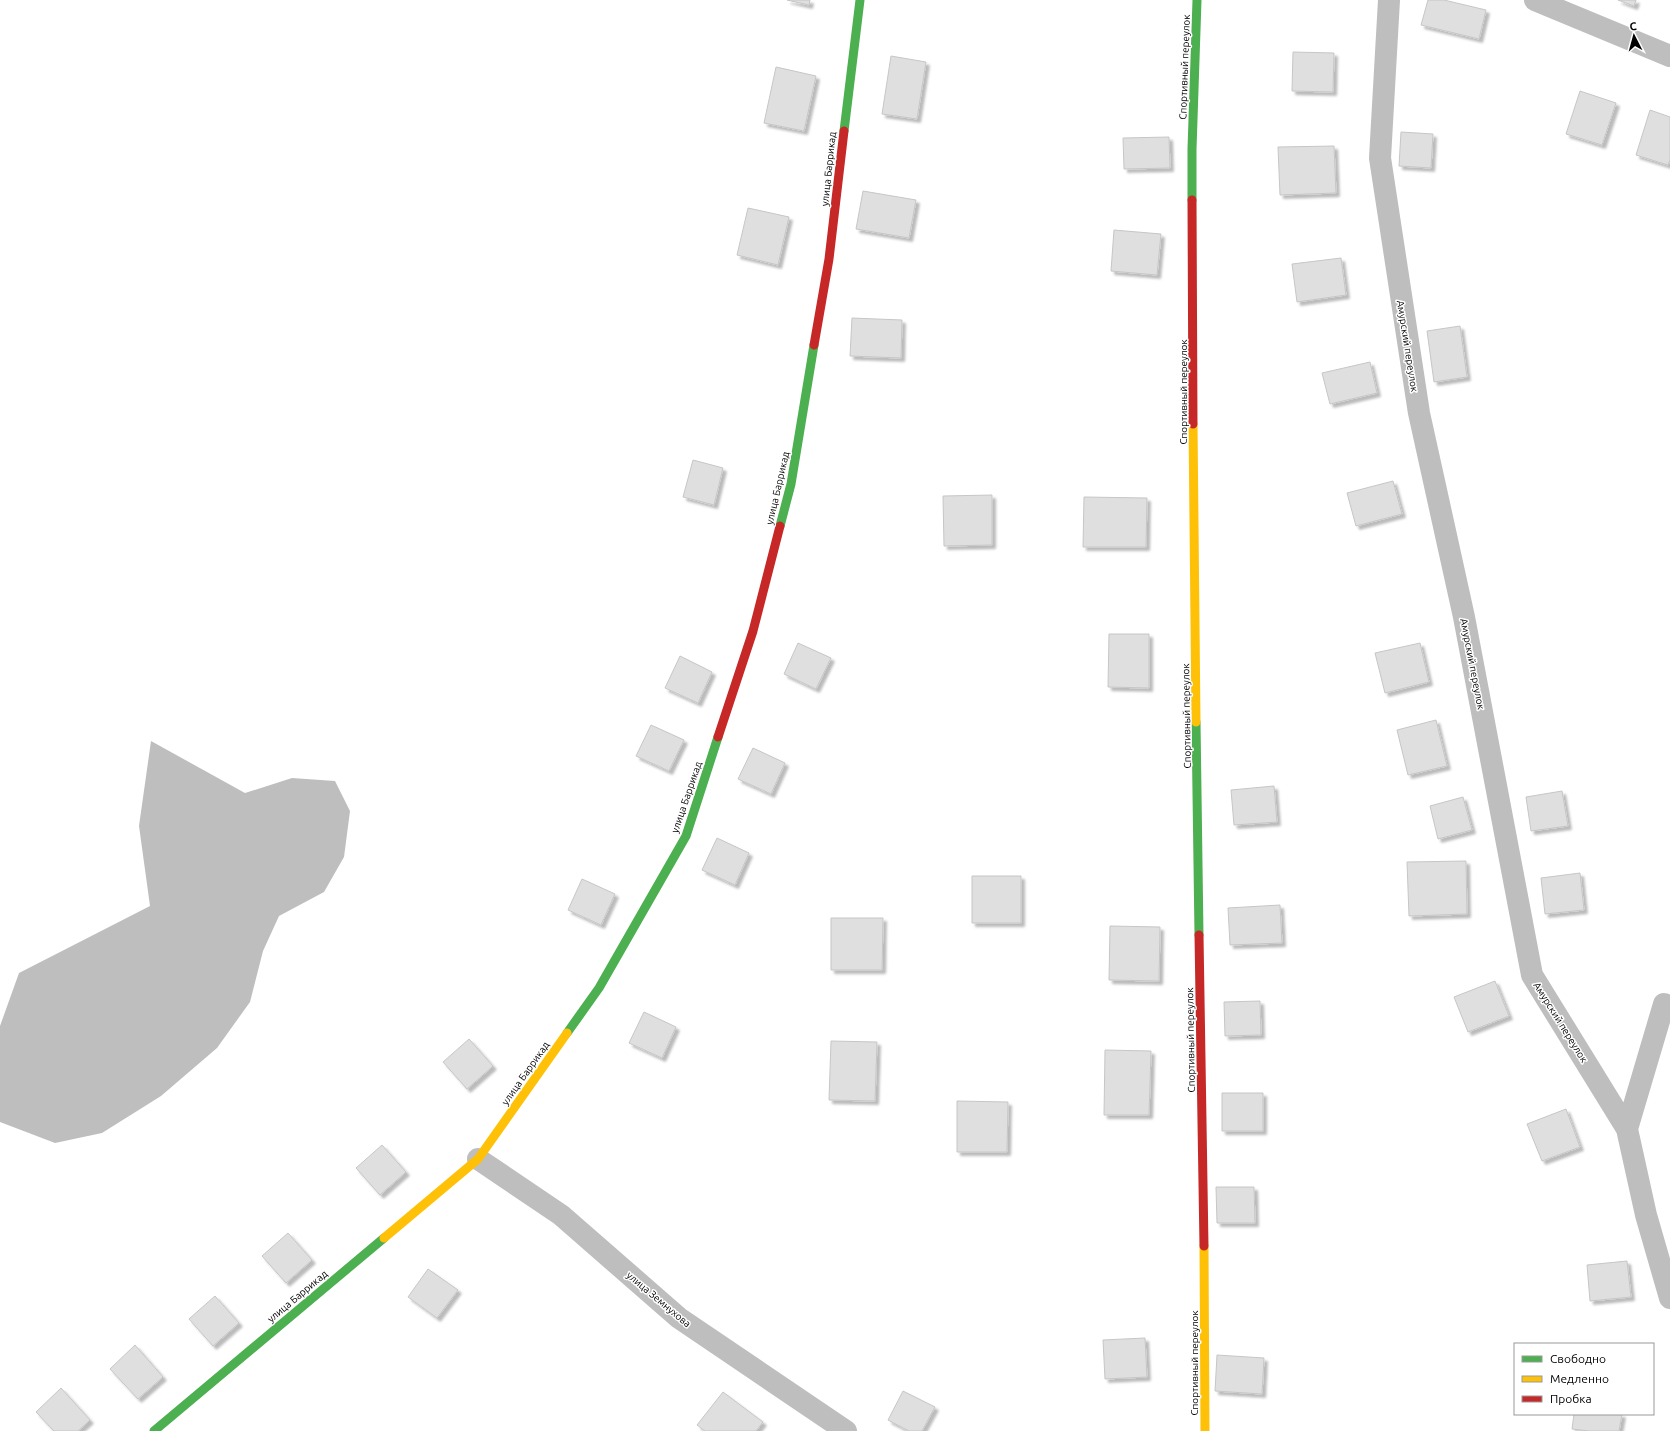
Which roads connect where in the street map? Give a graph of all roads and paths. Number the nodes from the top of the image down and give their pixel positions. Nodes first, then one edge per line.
1 (860, 0) edge
2 (1197, 0) edge
3 (1390, 0) edge
4 (1535, 0) edge
5 (1670, 56) edge
6 (1670, 1006) edge
7 (1627, 1129) junction
8 (478, 1159) junction
9 (1670, 1298) edge
10 (154, 1431) edge
11 (846, 1431) edge
12 (1205, 1431) edge

1 - 8 street, улица Баррикад
2 - 12 street, Спортивный переулок
3 - 7 street, Амурский переулок
4 - 5 street
6 - 7 street
7 - 9 street, Амурский переулок
8 - 10 street, улица Баррикад
8 - 11 street, улица Земнухова

